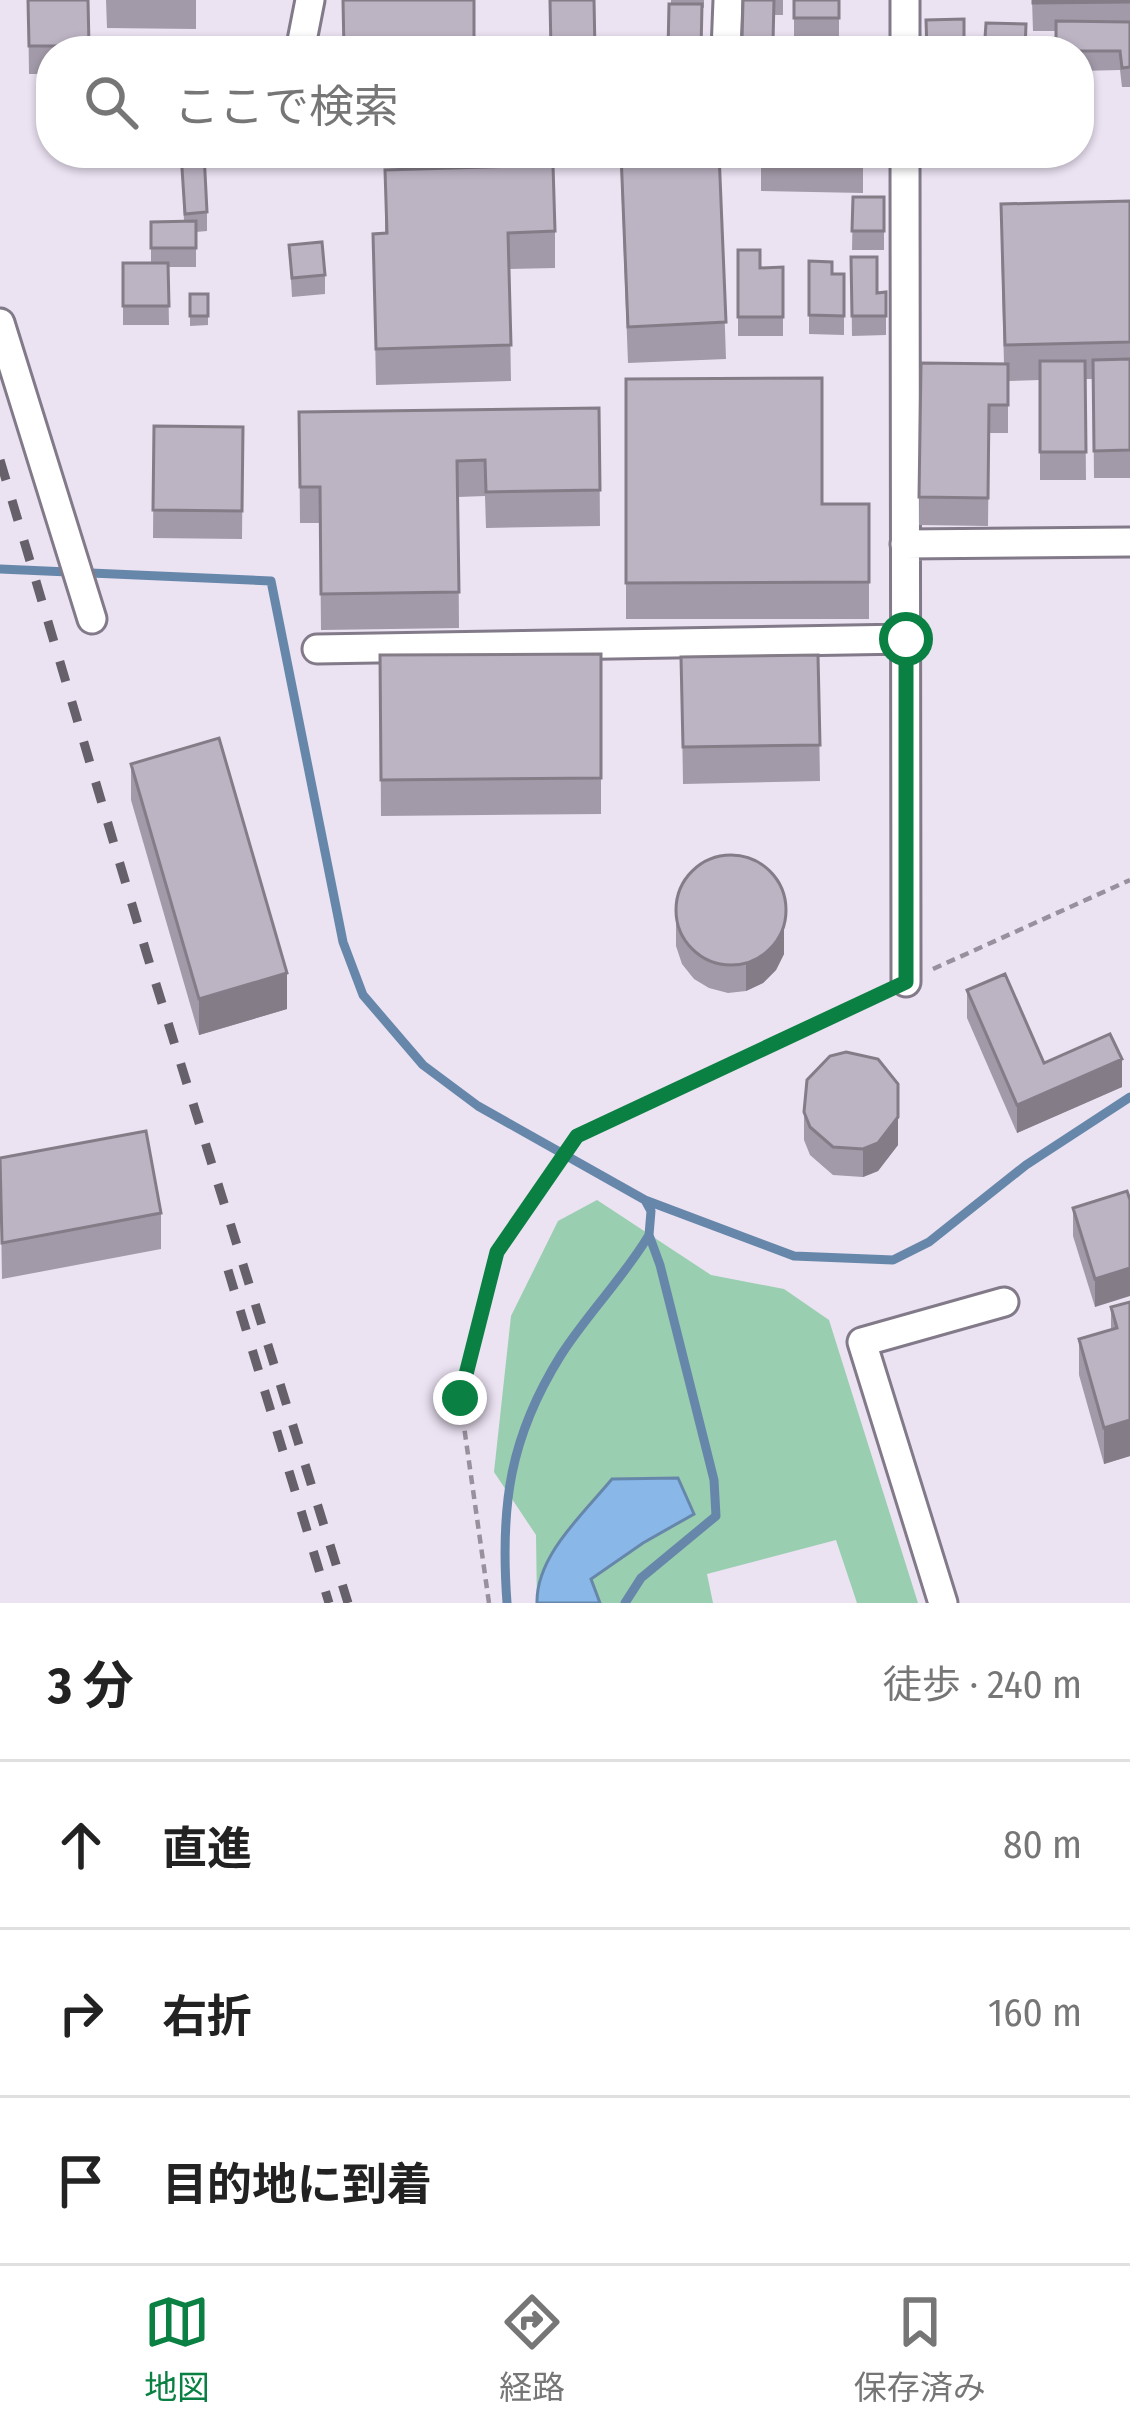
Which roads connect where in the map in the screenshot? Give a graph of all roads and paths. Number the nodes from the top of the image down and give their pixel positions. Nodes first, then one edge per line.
1 (310, 0) edge
2 (728, 0) edge
3 (905, 0) edge
4 (303, 36) edge
5 (727, 36) edge
6 (905, 36) edge
7 (905, 168) edge
8 (0, 323) edge
9 (1130, 542) edge
10 (905, 544) junction
11 (92, 620) dead end
12 (906, 639) junction
13 (317, 649) dead end
14 (1130, 880) edge
15 (906, 982) junction
16 (1004, 1302) dead end
17 (489, 1603) edge
18 (943, 1603) edge

1 - 4 street
2 - 5 street
3 - 6 street
7 - 10 street
8 - 11 street
9 - 10 street
10 - 12 street
12 - 13 street
12 - 15 street
14 - 15 path
15 - 17 path
16 - 18 street

